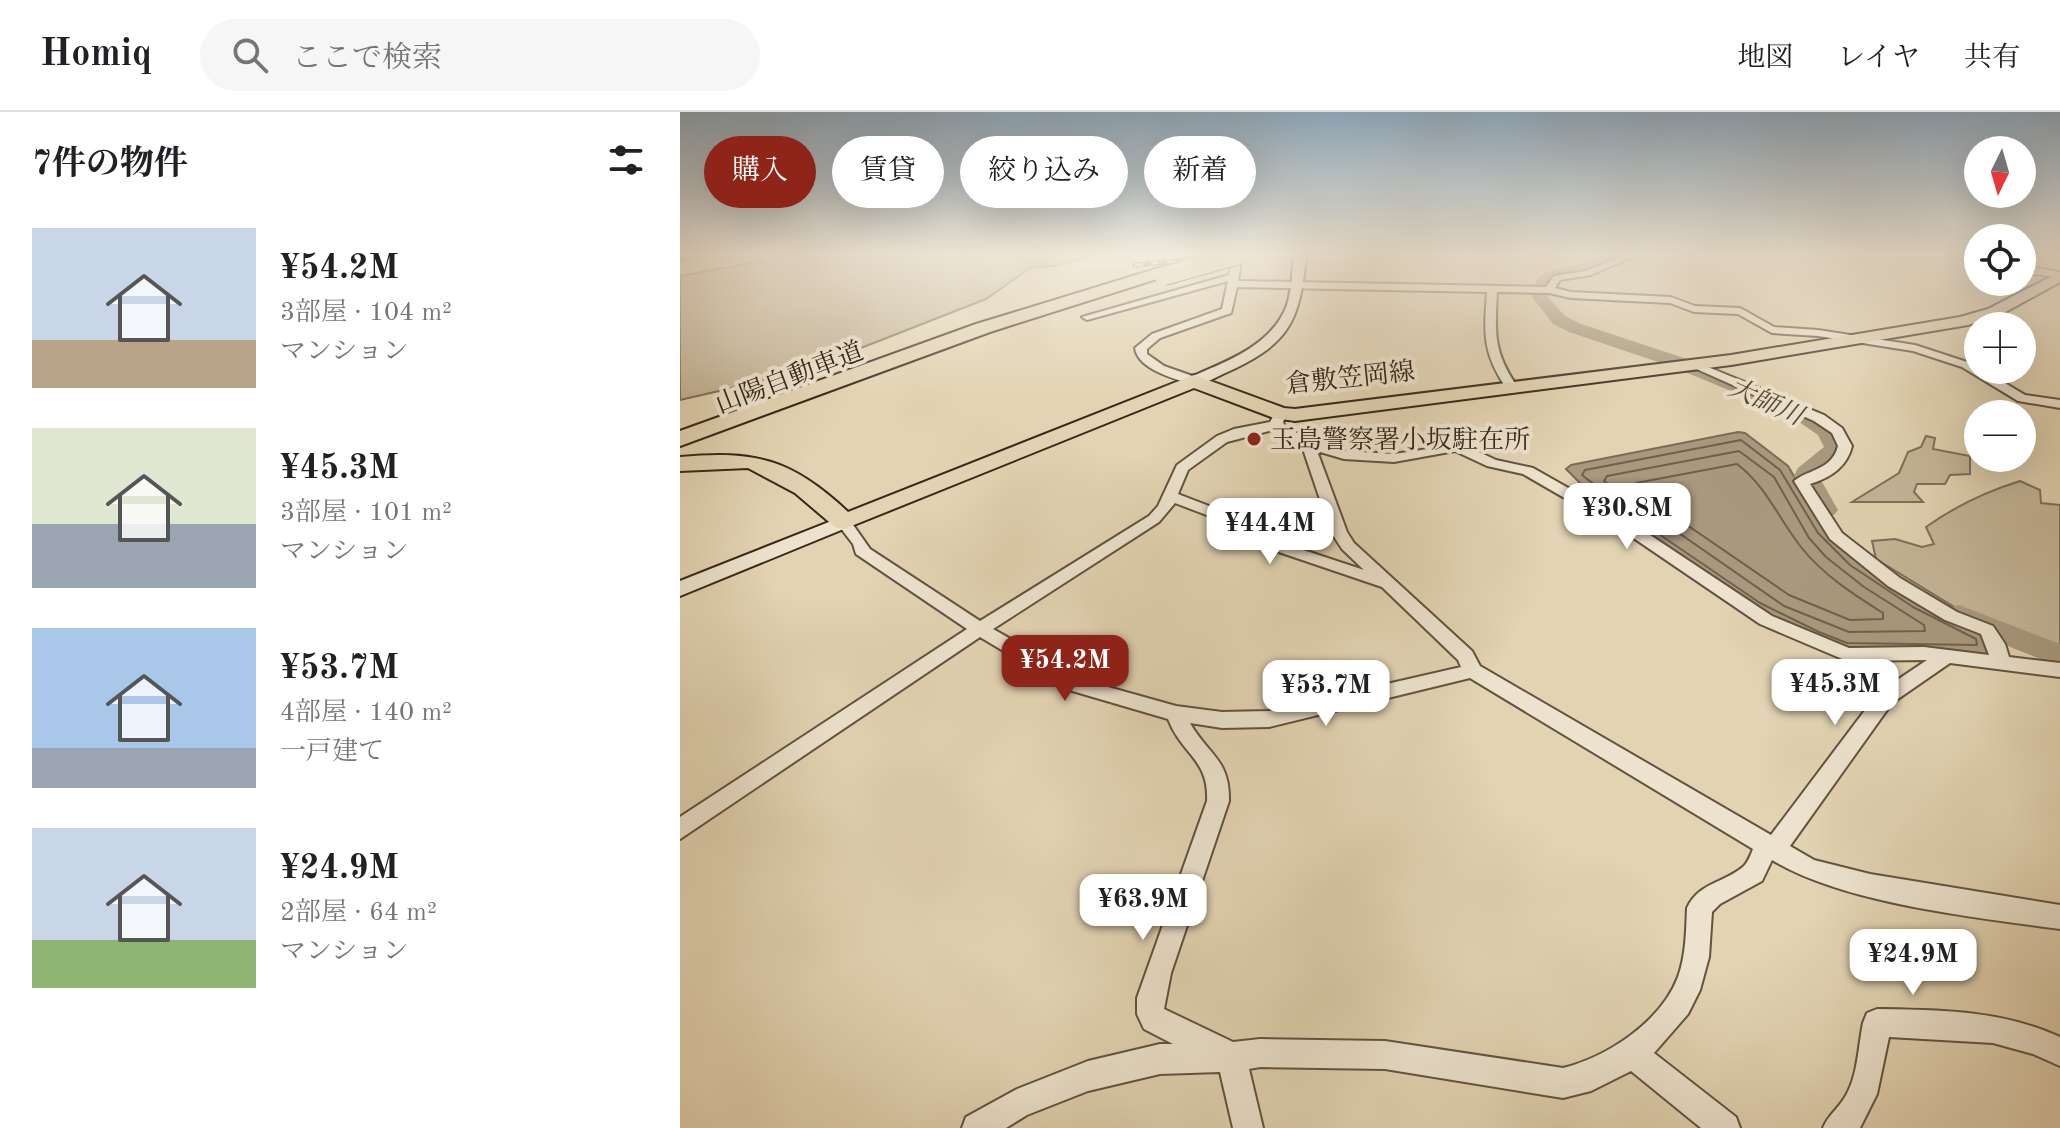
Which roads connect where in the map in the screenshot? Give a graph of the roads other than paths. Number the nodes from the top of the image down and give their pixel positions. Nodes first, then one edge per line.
1 (1071, 302) edge
2 (1078, 302) edge
3 (1145, 302) edge
4 (1229, 302) edge
5 (1292, 302) edge
6 (1492, 302) edge
7 (1677, 302) edge
8 (2014, 302) edge
9 (1087, 317) dead end
10 (1862, 339) junction
11 (1690, 365) junction
12 (1194, 381) junction
13 (1511, 386) junction
14 (2060, 404) edge
15 (1278, 420) junction
16 (680, 439) edge
17 (1308, 444) junction
18 (680, 449) edge
19 (680, 464) edge
20 (1171, 496) junction
21 (844, 522) junction
22 (1389, 584) junction
23 (680, 589) edge
24 (980, 629) junction
25 (1945, 657) junction
26 (2000, 661) junction
27 (2060, 670) edge
28 (1473, 671) junction
29 (1176, 714) junction
30 (680, 829) edge
31 (1771, 846) junction
32 (2060, 917) edge
33 (2060, 1052) edge
34 (1633, 1054) junction
35 (1231, 1057) junction
36 (977, 1128) edge
37 (1248, 1128) edge
38 (1725, 1128) edge
39 (1838, 1128) edge

1 - 16 highway, 山陽自動車道
2 - 18 highway, 山陽自動車道
3 - 9 street
4 - 12 street
5 - 12 main road
6 - 13 street
7 - 10 street
8 - 10 main road, 倉敷笠岡線
10 - 11 main road, 倉敷笠岡線
10 - 14 street
11 - 13 main road, 倉敷笠岡線
11 - 26 street
12 - 15 main road, 倉敷笠岡線
12 - 21 main road
13 - 15 main road, 倉敷笠岡線
15 - 17 street
15 - 20 street
17 - 22 street
17 - 25 street
19 - 21 main road
20 - 22 street
20 - 24 street
21 - 23 main road
21 - 24 street
22 - 28 street
24 - 29 street
24 - 30 street
25 - 26 street
25 - 31 street
26 - 27 street
28 - 29 street
28 - 31 street
29 - 35 street
31 - 32 street
31 - 34 street
33 - 39 street
34 - 35 street
34 - 38 street
35 - 36 street
35 - 37 street

